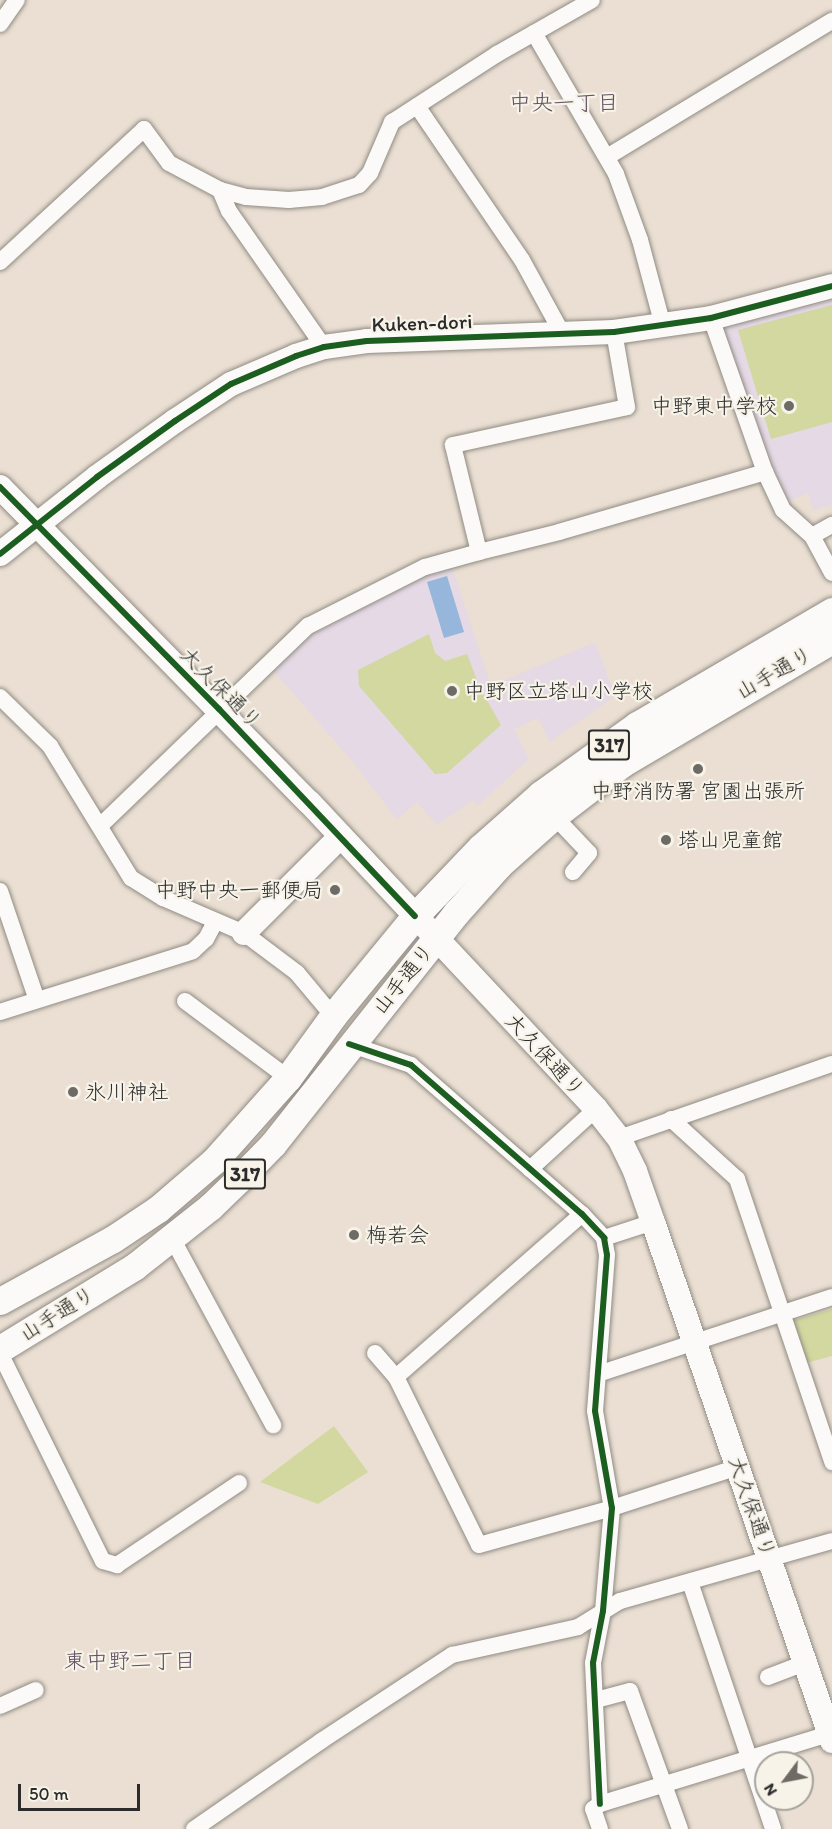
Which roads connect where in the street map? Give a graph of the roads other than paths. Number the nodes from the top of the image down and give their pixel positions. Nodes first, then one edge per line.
1 (17, 0) edge
2 (592, 0) edge
3 (832, 21) edge
4 (0, 24) edge
5 (534, 33) junction
6 (417, 106) junction
7 (607, 157) junction
8 (220, 190) junction
9 (0, 262) edge
10 (832, 286) edge
11 (711, 318) junction
12 (663, 326) junction
13 (614, 332) junction
14 (563, 335) junction
15 (324, 347) junction
16 (765, 472) junction
17 (0, 487) edge
18 (832, 525) edge
19 (36, 526) junction
20 (812, 536) junction
21 (478, 552) junction
22 (0, 554) edge
23 (832, 573) edge
24 (832, 611) edge
25 (832, 640) edge
26 (0, 697) edge
27 (219, 709) junction
28 (554, 816) junction
29 (100, 826) junction
30 (341, 836) junction
31 (573, 872) dead end
32 (0, 891) edge
33 (415, 916) junction
34 (216, 922) junction
35 (244, 933) junction
36 (436, 939) junction
37 (37, 1000) junction
38 (185, 1001) dead end
39 (0, 1012) edge
40 (333, 1016) junction
41 (349, 1044) junction
42 (832, 1064) edge
43 (288, 1078) junction
44 (596, 1109) junction
45 (671, 1119) junction
46 (619, 1138) junction
47 (530, 1169) junction
48 (582, 1214) junction
49 (653, 1222) junction
50 (172, 1238) junction
51 (604, 1238) junction
52 (832, 1297) edge
53 (0, 1301) edge
54 (780, 1314) junction
55 (694, 1343) junction
56 (0, 1351) edge
57 (375, 1353) dead end
58 (598, 1374) junction
59 (396, 1377) junction
60 (273, 1425) dead end
61 (832, 1462) edge
62 (738, 1467) junction
63 (239, 1483) dead end
64 (612, 1508) junction
65 (832, 1541) edge
66 (770, 1559) junction
67 (690, 1582) junction
68 (603, 1611) junction
69 (805, 1663) junction
70 (768, 1677) dead end
71 (36, 1690) dead end
72 (596, 1700) junction
73 (0, 1706) edge
74 (831, 1736) edge
75 (749, 1760) junction
76 (664, 1784) junction
77 (600, 1804) junction
78 (194, 1829) edge
79 (600, 1829) edge
80 (680, 1829) edge
81 (773, 1829) edge

1 - 4 street
2 - 5 street
3 - 7 street
5 - 6 street
5 - 7 street
6 - 8 street
6 - 14 street
7 - 12 street
8 - 9 street
8 - 15 street
10 - 11 main road, Kuken-dori
11 - 12 main road, Kuken-dori
11 - 16 street
12 - 13 main road, Kuken-dori
13 - 14 main road, Kuken-dori
13 - 21 street
14 - 15 main road, Kuken-dori
15 - 19 main road, Kuken-dori
16 - 20 street
16 - 21 street
17 - 19 main road, 大久保通り
18 - 20 street
19 - 22 main road, Kuken-dori
19 - 27 main road, 大久保通り
20 - 23 street
21 - 27 street
24 - 33 main road, 山手通り / 317
25 - 28 main road, 山手通り / 317
26 - 29 street
27 - 29 street
27 - 30 main road, 大久保通り
28 - 31 street
28 - 36 main road, 山手通り / 317
29 - 34 street
30 - 33 main road, 大久保通り
30 - 35 main road
32 - 37 street
33 - 36 main road, 大久保通り
33 - 40 main road, 山手通り / 317
34 - 35 street
34 - 37 street
35 - 40 street
36 - 41 main road, 山手通り / 317
36 - 44 main road, 大久保通り
37 - 39 street
38 - 43 street
40 - 43 main road, 山手通り / 317
41 - 47 street
41 - 50 main road, 山手通り / 317
42 - 45 street
43 - 53 main road, 山手通り / 317
44 - 46 main road, 大久保通り
44 - 47 street
45 - 46 street
45 - 54 street
46 - 49 main road, 大久保通り
47 - 48 street
48 - 51 street
48 - 59 street
49 - 51 street
49 - 55 main road, 大久保通り
50 - 56 main road, 山手通り / 317
50 - 60 street
51 - 58 street
52 - 54 street
54 - 55 street
54 - 61 street
55 - 58 street
55 - 62 main road, 大久保通り
56 - 63 street
57 - 59 street
58 - 64 street
59 - 64 street
62 - 64 street
62 - 66 main road, 大久保通り
64 - 68 street
65 - 66 street
66 - 67 street
66 - 69 main road, 大久保通り
67 - 68 street
67 - 75 street
68 - 72 street
68 - 78 street
69 - 70 street
69 - 74 main road, 大久保通り
71 - 73 street
72 - 76 street
72 - 77 street
74 - 75 street
75 - 76 street
75 - 81 street
76 - 77 street
76 - 80 street
77 - 79 street

